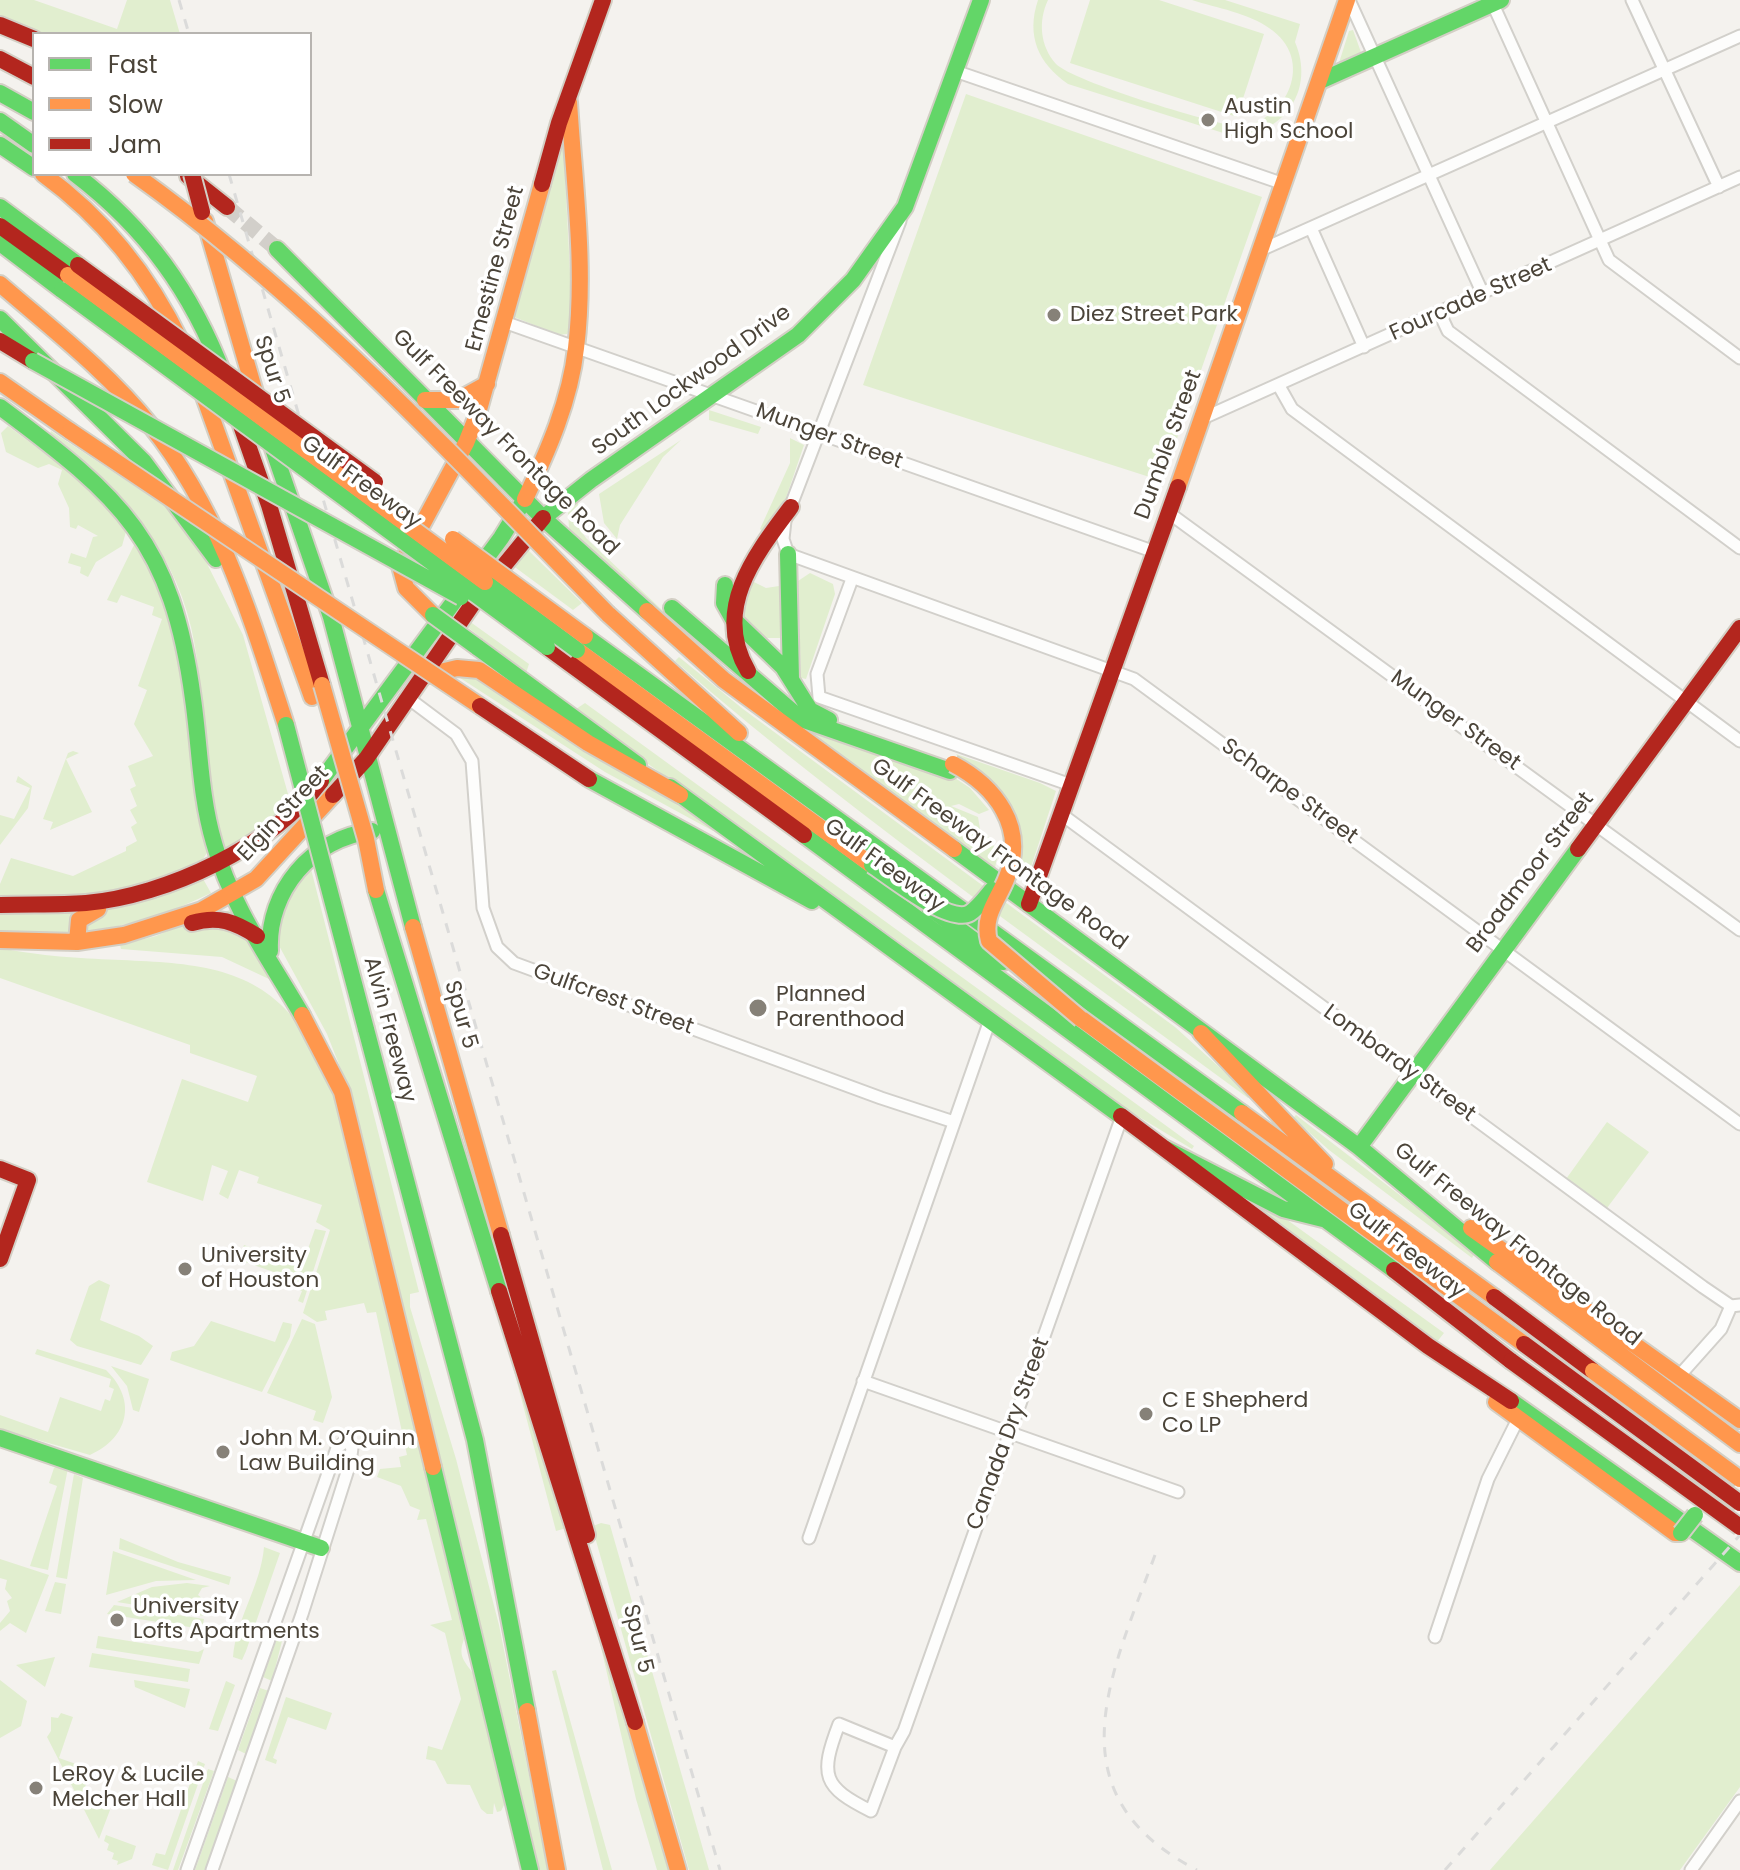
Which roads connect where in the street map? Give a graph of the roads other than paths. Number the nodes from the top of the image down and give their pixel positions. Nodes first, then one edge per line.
1 (603, 0) edge
2 (981, 0) edge
3 (1348, 0) edge
4 (1632, 0) edge
5 (1495, 1) edge
6 (0, 25) edge
7 (1740, 36) edge
8 (32, 38) edge
9 (1375, 58) junction
10 (0, 59) edge
11 (1665, 70) junction
12 (955, 71) junction
13 (32, 76) edge
14 (1320, 81) junction
15 (0, 93) edge
16 (569, 97) junction
17 (28, 109) edge
18 (0, 121) edge
19 (1547, 122) junction
20 (32, 144) edge
21 (0, 145) edge
22 (32, 167) edge
23 (1431, 175) junction
24 (46, 176) edge
25 (77, 176) edge
26 (137, 176) edge
27 (188, 176) edge
28 (193, 176) edge
29 (1740, 177) edge
30 (1284, 184) junction
31 (1719, 187) junction
32 (0, 207) edge
33 (227, 207) tunnel mouth
34 (905, 207) junction
35 (0, 226) edge
36 (1311, 228) junction
37 (1601, 242) junction
38 (0, 243) edge
39 (277, 249) tunnel mouth
40 (1263, 249) junction
41 (69, 277) junction
42 (0, 284) edge
43 (1483, 294) junction
44 (1440, 314) junction
45 (0, 319) edge
46 (504, 322) junction
47 (0, 341) edge
48 (1364, 347) junction
49 (576, 348) junction
50 (1740, 358) edge
51 (0, 382) edge
52 (487, 384) junction
53 (1279, 386) junction
54 (712, 395) junction
55 (425, 400) junction
56 (0, 407) edge
57 (1201, 419) junction
58 (819, 433) junction
59 (466, 443) junction
60 (525, 499) junction
61 (791, 507) junction
62 (1169, 513) junction
63 (543, 518) junction
64 (1740, 548) edge
65 (1155, 552) junction
66 (788, 554) junction
67 (852, 579) junction
68 (725, 585) dead end
69 (672, 608) dead end
70 (733, 619) junction
71 (1740, 628) edge
72 (256, 632) junction
73 (710, 644) junction
74 (547, 647) junction
75 (577, 649) junction
76 (738, 651) junction
77 (775, 659) junction
78 (1113, 668) junction
79 (422, 677) junction
80 (752, 678) junction
81 (791, 679) junction
82 (317, 691) junction
83 (408, 698) junction
84 (1686, 701) junction
85 (360, 733) junction
86 (1740, 741) edge
87 (366, 759) junction
88 (768, 766) junction
89 (952, 768) junction
90 (1071, 785) junction
91 (680, 795) junction
92 (1061, 814) junction
93 (1595, 823) junction
94 (390, 848) junction
95 (219, 861) junction
96 (872, 865) junction
97 (174, 881) junction
98 (233, 895) junction
99 (1029, 904) junction
100 (0, 905) edge
101 (863, 929) junction
102 (1740, 930) edge
103 (118, 936) junction
104 (257, 936) junction
105 (0, 940) edge
106 (77, 942) junction
107 (1503, 948) junction
108 (272, 961) junction
109 (1081, 1019) junction
110 (990, 1020) junction
111 (1201, 1033) junction
112 (1411, 1074) junction
113 (1121, 1119) junction
114 (954, 1122) junction
115 (1740, 1124) edge
116 (1359, 1147) junction
117 (1166, 1149) junction
118 (0, 1169) edge
119 (1334, 1177) junction
120 (1413, 1190) junction
121 (1333, 1222) junction
122 (0, 1259) edge
123 (1736, 1305) edge
124 (1460, 1369) junction
125 (1680, 1375) junction
126 (863, 1381) junction
127 (1740, 1420) edge
128 (1517, 1421) junction
129 (1009, 1432) junction
130 (0, 1438) edge
131 (1740, 1444) edge
132 (1740, 1454) edge
133 (1740, 1479) edge
134 (324, 1488) junction
135 (1178, 1492) dead end
136 (340, 1493) junction
137 (1740, 1503) edge
138 (1740, 1527) edge
139 (809, 1538) dead end
140 (305, 1542) junction
141 (321, 1548) junction
142 (1740, 1563) edge
143 (1435, 1637) dead end
144 (626, 1692) junction
145 (895, 1747) junction
146 (1740, 1801) edge
147 (187, 1870) edge
148 (212, 1870) edge
149 (530, 1870) edge
150 (557, 1870) edge
151 (678, 1870) edge
152 (1691, 1870) edge

1 - 16 main road, Ernestine Street
2 - 12 main road, South Lockwood Drive
3 - 9 street
3 - 14 main road, Dumble Street
4 - 11 street
5 - 9 main road
5 - 19 street
6 - 8 main road
7 - 11 street
9 - 14 main road
9 - 23 street
10 - 13 main road
11 - 19 street
11 - 31 street
12 - 30 street
12 - 34 main road, South Lockwood Drive
14 - 30 main road, Dumble Street
15 - 17 main road
16 - 46 main road, Ernestine Street
16 - 49 main road, Ernestine Street
18 - 20 main road
19 - 23 street
19 - 37 street
21 - 22 main road
23 - 36 street
23 - 43 street
24 - 82 main road
25 - 82 main road
26 - 88 main road, bridge
27 - 33 main road
28 - 85 main road, Spur 5, bridge
29 - 31 street, Fourcade Street
30 - 40 main road, Dumble Street
31 - 37 street, Fourcade Street
32 - 41 main road, Gulf Freeway
34 - 54 main road, South Lockwood Drive
34 - 58 street
35 - 41 main road, Gulf Freeway
36 - 40 street
36 - 48 street
37 - 43 street, Fourcade Street
37 - 50 street
38 - 41 main road, Gulf Freeway
39 - 55 main road, Gulf Freeway Frontage Road
40 - 57 main road, Dumble Street
41 - 74 main road, Gulf Freeway, bridge
41 - 75 main road, Gulf Freeway, bridge
42 - 72 main road
43 - 44 street, Fourcade Street
44 - 48 street, Fourcade Street
44 - 64 street
45 - 72 main road
46 - 49 street, Munger Street
46 - 52 main road, Ernestine Street
47 - 74 main road, bridge
48 - 53 street, Fourcade Street
49 - 54 street, Munger Street
49 - 60 main road, Ernestine Street
51 - 101 main road, bridge
52 - 55 main road
52 - 59 main road, Ernestine Street
53 - 57 street, Fourcade Street
53 - 84 street
54 - 58 street, Munger Street
54 - 63 main road, South Lockwood Drive
55 - 59 main road, Gulf Freeway Frontage Road
56 - 95 main road
57 - 62 main road, Dumble Street
58 - 61 street
58 - 65 street, Munger Street
59 - 60 main road, Gulf Freeway Frontage Road
59 - 91 main road, Ernestine Street, bridge
60 - 63 main road, Gulf Freeway Frontage Road
60 - 85 main road
61 - 66 street
61 - 70 main road
62 - 65 main road, Dumble Street
62 - 93 street, Munger Street
63 - 79 main road, South Lockwood Drive
63 - 99 main road, Gulf Freeway Frontage Road
65 - 78 main road, Dumble Street
66 - 67 street, Scharpe Street
66 - 81 main road
67 - 78 street, Scharpe Street
67 - 90 street
68 - 70 main road
69 - 73 main road
70 - 76 main road
70 - 77 main road
71 - 84 main road, Broadmoor Street
72 - 150 main road, Alvin Freeway, bridge
73 - 76 main road
73 - 80 main road
74 - 75 main road, Gulf Freeway
75 - 88 main road, Gulf Freeway
75 - 96 main road, Gulf Freeway
75 - 121 main road, Gulf Freeway
76 - 77 main road
76 - 80 main road
77 - 81 main road
78 - 90 main road, Dumble Street
78 - 107 street, Scharpe Street
79 - 83 main road, South Lockwood Drive
79 - 91 main road
80 - 89 main road
81 - 89 main road
82 - 144 main road, Alvin Freeway / Spur 5, bridge
83 - 87 main road, South Lockwood Drive
83 - 114 street, Gulfcrest Street
84 - 86 street
84 - 93 main road, Broadmoor Street
85 - 87 main road, Spur 5
85 - 95 main road, Elgin Street
87 - 94 main road, Spur 5
87 - 98 main road, Elgin Street
88 - 119 main road, Gulf Freeway
89 - 96 main road, bridge
89 - 109 main road, bridge
90 - 92 main road, Dumble Street
91 - 101 main road
92 - 99 main road, Dumble Street
92 - 112 street, Lombardy Street
93 - 102 street, Munger Street
93 - 107 main road, Broadmoor Street
94 - 108 main road
94 - 144 main road, Spur 5
95 - 97 main road, Elgin Street
95 - 98 main road
96 - 109 main road, Gulf Freeway, bridge
97 - 100 main road, Elgin Street
97 - 106 main road
98 - 103 main road, Elgin Street
98 - 104 main road
99 - 111 main road, Gulf Freeway Frontage Road
101 - 110 main road
103 - 104 main road
103 - 106 main road, Elgin Street
104 - 108 main road
105 - 106 main road, Elgin Street
107 - 112 main road, Broadmoor Street
107 - 115 street, Scharpe Street
108 - 149 main road
109 - 137 main road, Gulf Freeway, bridge
110 - 113 main road
110 - 114 street
111 - 116 main road, Gulf Freeway Frontage Road
111 - 119 main road
112 - 116 main road, Broadmoor Street
112 - 123 street, Lombardy Street
113 - 117 main road
113 - 129 street, Canada Dry Street
114 - 126 street
116 - 120 main road, Gulf Freeway Frontage Road
117 - 121 main road
117 - 124 main road
118 - 122 main road
119 - 133 main road, Gulf Freeway, bridge
120 - 125 main road
120 - 131 main road, Gulf Freeway Frontage Road
121 - 138 main road, Gulf Freeway, bridge
123 - 125 street
124 - 128 main road
124 - 142 main road
125 - 127 main road
126 - 129 street
126 - 139 street
128 - 132 main road, bridge
128 - 143 street
129 - 135 street
129 - 145 street, Canada Dry Street
130 - 140 main road
134 - 136 street
134 - 136 street
134 - 140 street
136 - 141 street
140 - 141 main road
140 - 147 street
141 - 148 street
144 - 151 main road, Spur 5 / Spur 5
145 - 145 street, Canada Dry Street
146 - 152 street

